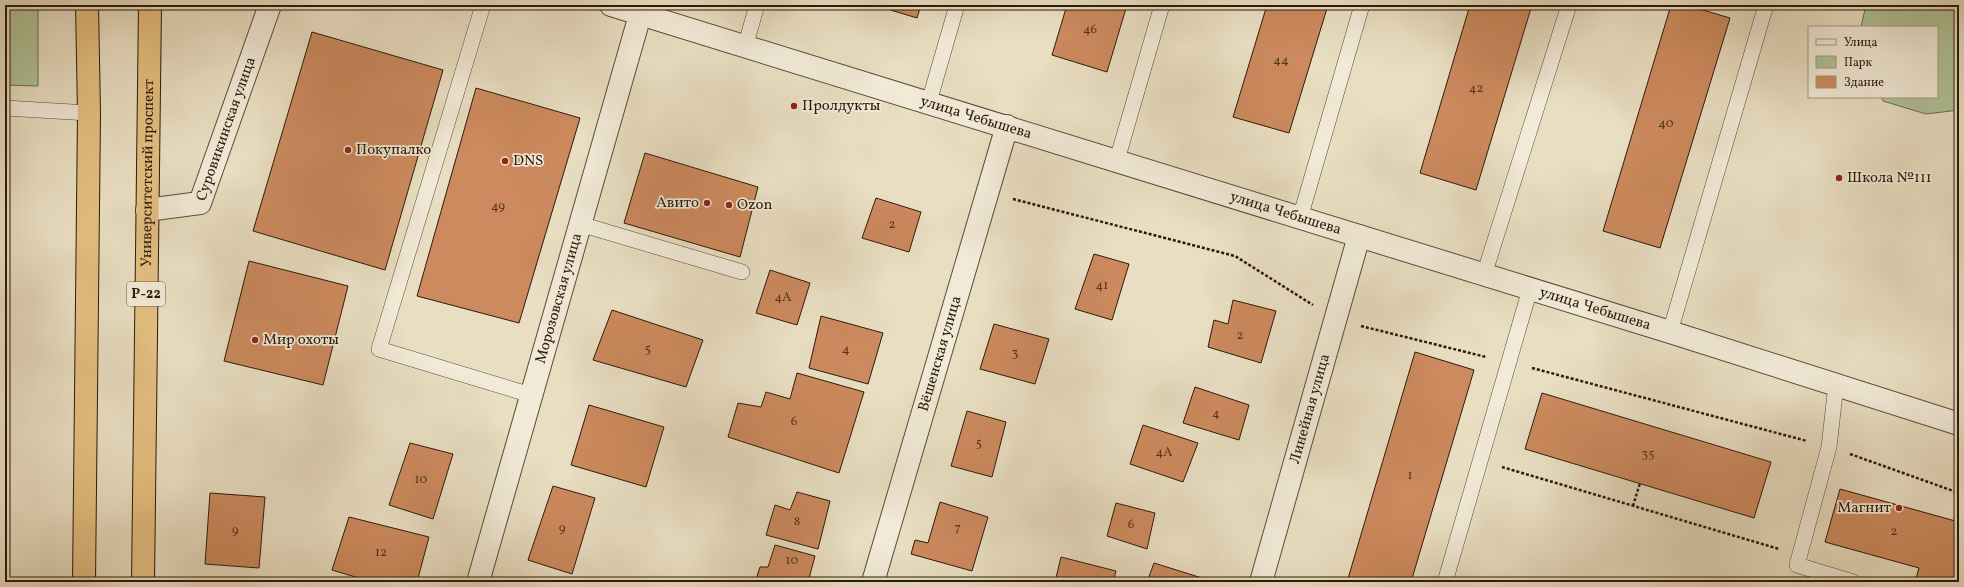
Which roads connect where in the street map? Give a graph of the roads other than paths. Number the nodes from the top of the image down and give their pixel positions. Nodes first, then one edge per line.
1 (87, 5) edge
2 (150, 5) edge
3 (270, 5) edge
4 (483, 5) edge
5 (611, 5) edge
6 (757, 5) edge
7 (957, 5) edge
8 (1162, 5) edge
9 (1362, 5) edge
10 (1569, 5) edge
11 (1766, 5) edge
12 (640, 14) junction
13 (745, 47) junction
14 (929, 102) junction
15 (5, 108) edge
16 (88, 113) junction
17 (1007, 126) junction
18 (1117, 160) junction
19 (147, 210) junction
20 (1300, 218) junction
21 (580, 224) junction
22 (1359, 236) junction
23 (742, 272) dead end
24 (1484, 275) junction
25 (1530, 289) junction
26 (1670, 332) junction
27 (1836, 385) junction
28 (531, 395) junction
29 (1959, 424) edge
30 (1808, 576) edge
31 (84, 582) edge
32 (143, 582) edge
33 (478, 582) edge
34 (873, 582) edge
35 (1261, 582) edge
36 (1445, 582) edge
37 (1853, 582) edge

1 - 16 highway
2 - 19 highway, Университетский проспект / Р-22
3 - 19 street, Суровикинская улица
4 - 28 lane
5 - 12 street, улица Чебышева
6 - 13 lane
7 - 14 lane
8 - 18 lane
9 - 20 lane
10 - 24 lane
11 - 26 lane
12 - 13 street, улица Чебышева
12 - 21 street, Морозовская улица
13 - 14 street, улица Чебышева
14 - 17 street, улица Чебышева
15 - 16 lane
16 - 31 highway
17 - 18 street, улица Чебышева
17 - 34 street, Вёшенская улица
18 - 20 street, улица Чебышева
19 - 32 highway, Университетский проспект / Р-22
20 - 22 street, улица Чебышева
21 - 23 lane
21 - 28 street, Морозовская улица
22 - 24 street, улица Чебышева
22 - 35 street, Линейная улица
24 - 25 street, улица Чебышева
25 - 26 street, улица Чебышева
25 - 36 lane
26 - 27 street, улица Чебышева
27 - 29 street, улица Чебышева
27 - 30 lane
28 - 33 street, Морозовская улица
30 - 37 lane

